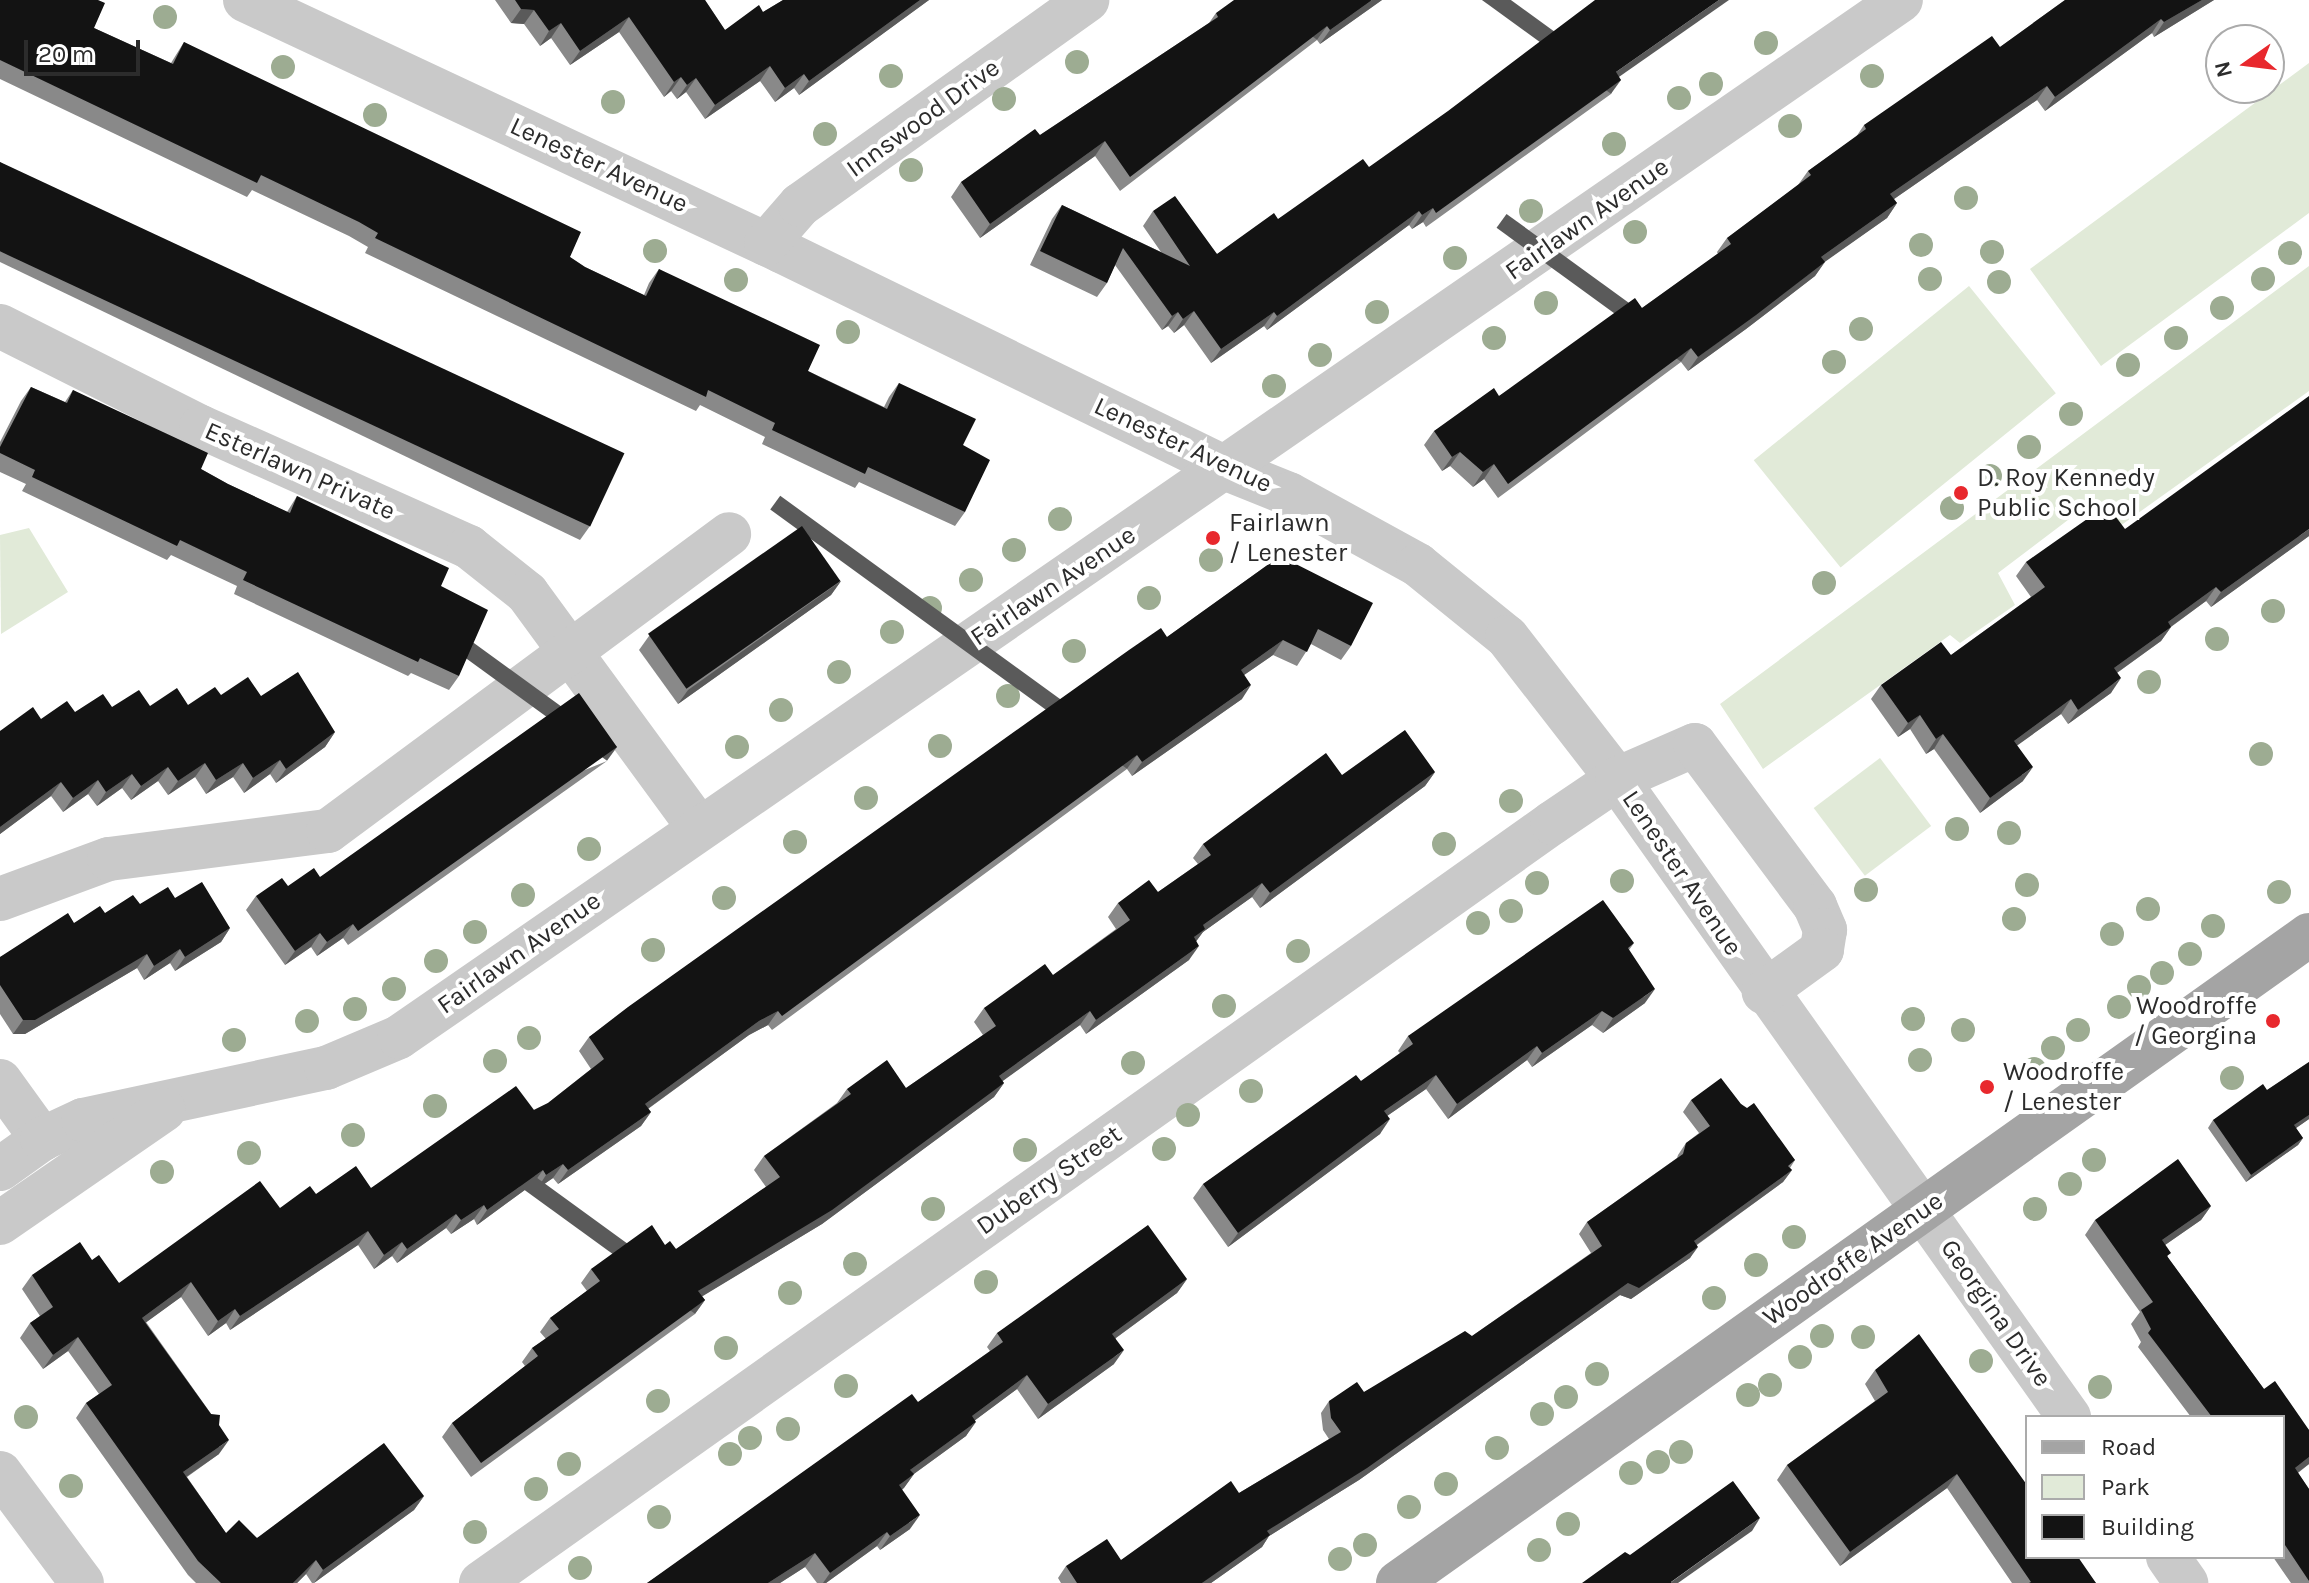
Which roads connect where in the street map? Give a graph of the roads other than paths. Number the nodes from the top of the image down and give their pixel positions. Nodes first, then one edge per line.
1 (245, 0) edge
2 (1087, 0) edge
3 (1901, 0) edge
4 (302, 12) edge
5 (766, 244) junction
6 (0, 326) edge
7 (1227, 469) junction
8 (729, 534) dead end
9 (571, 653) junction
10 (1617, 779) junction
11 (698, 827) junction
12 (0, 899) edge
13 (2309, 935) edge
14 (1764, 992) junction
15 (0, 1081) edge
16 (173, 1104) junction
17 (42, 1139) junction
18 (0, 1169) edge
19 (1923, 1210) junction
20 (0, 1223) edge
21 (2068, 1415) edge
22 (0, 1473) edge
23 (2169, 1559) edge
24 (82, 1583) edge
25 (481, 1583) edge
26 (1398, 1583) edge
27 (2186, 1583) edge

1 - 4 street, Lenester Avenue
2 - 5 street, Innswood Drive
3 - 7 street, Fairlawn Avenue
4 - 5 street, Lenester Avenue
5 - 7 street, Lenester Avenue
6 - 9 street, Esterlawn Private
7 - 10 street, Lenester Avenue
7 - 11 street, Fairlawn Avenue
8 - 9 street
9 - 11 street, Esterlawn Private
9 - 12 street
10 - 14 street, Lenester Avenue
10 - 14 street, Duberry Street
10 - 25 street, Duberry Street
11 - 16 street, Fairlawn Avenue
13 - 19 main road, Woodroffe Avenue
14 - 19 street, Lenester Avenue
15 - 17 street
16 - 17 street, Fairlawn Avenue
16 - 20 street, Fairlawn Avenue
17 - 18 street, Fairlawn Avenue
19 - 21 street, Georgina Drive
19 - 26 main road, Woodroffe Avenue
22 - 24 street
23 - 27 street

